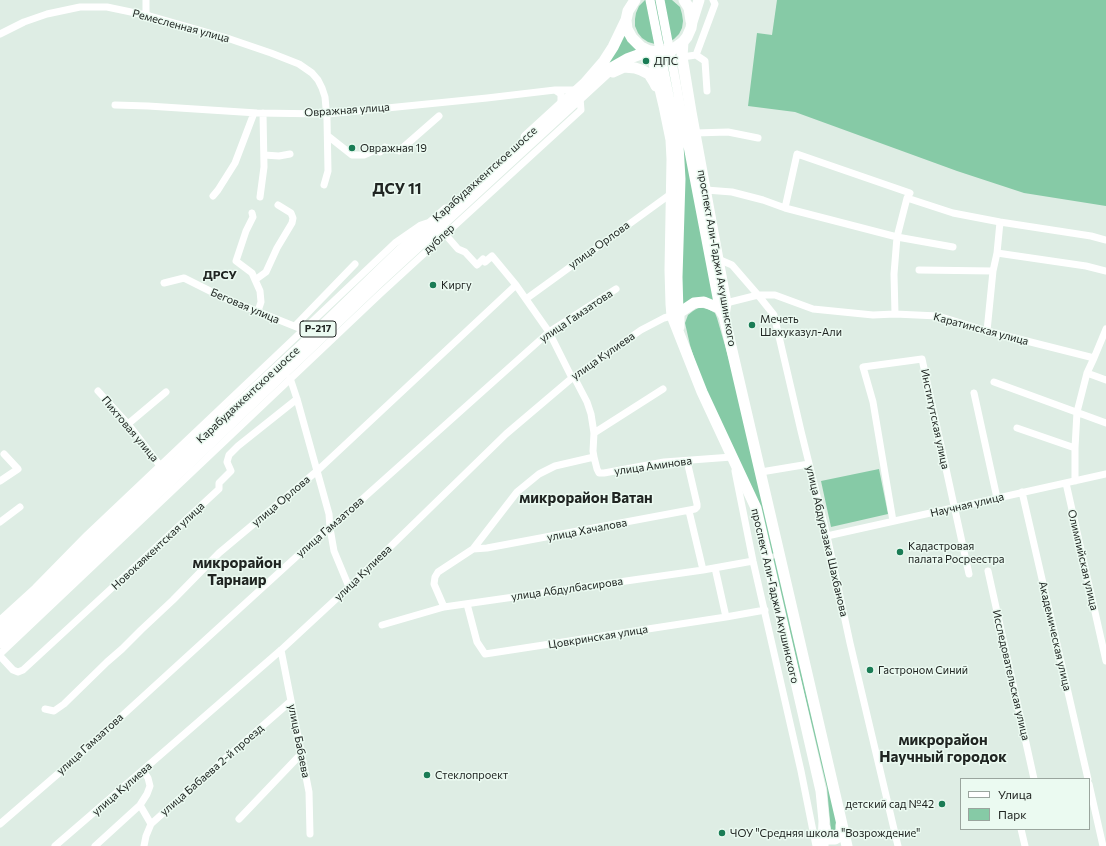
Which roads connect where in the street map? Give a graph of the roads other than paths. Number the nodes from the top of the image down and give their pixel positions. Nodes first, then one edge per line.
1 (78, 0) edge
2 (146, 0) edge
3 (650, 0) edge
4 (660, 0) edge
5 (684, 0) edge
6 (699, 0) edge
7 (713, 0) edge
8 (633, 1) edge
9 (76, 8) junction
10 (146, 16) junction
11 (626, 20) junction
12 (692, 22) junction
13 (0, 34) edge
14 (683, 42) junction
15 (650, 51) junction
16 (696, 55) junction
17 (666, 56) junction
18 (682, 57) junction
19 (597, 82) junction
20 (554, 90) junction
21 (707, 91) dead end
22 (578, 94) junction
23 (561, 104) junction
24 (115, 105) dead end
25 (664, 106) junction
26 (254, 113) junction
27 (263, 113) junction
28 (327, 116) junction
29 (439, 116) dead end
30 (695, 133) junction
31 (328, 136) junction
32 (758, 138) dead end
33 (290, 154) dead end
34 (264, 155) junction
35 (324, 185) dead end
36 (706, 190) junction
37 (672, 193) junction
38 (212, 196) dead end
39 (260, 197) dead end
40 (907, 198) junction
41 (278, 205) dead end
42 (785, 208) junction
43 (252, 213) dead end
44 (440, 220) junction
45 (1000, 222) junction
46 (445, 234) junction
47 (897, 237) junction
48 (1106, 240) edge
49 (953, 247) dead end
50 (997, 253) junction
51 (718, 259) junction
52 (355, 264) dead end
53 (919, 270) dead end
54 (993, 271) junction
55 (1106, 271) edge
56 (255, 280) junction
57 (164, 283) dead end
58 (516, 284) junction
59 (616, 289) dead end
60 (758, 295) junction
61 (526, 299) junction
62 (723, 309) junction
63 (258, 311) junction
64 (676, 314) junction
65 (895, 314) junction
66 (295, 326) junction
67 (1106, 329) edge
68 (304, 330) junction
69 (987, 331) junction
70 (549, 332) junction
71 (1094, 358) junction
72 (1087, 373) junction
73 (290, 378) junction
74 (572, 378) junction
75 (1106, 380) edge
76 (994, 382) dead end
77 (663, 389) dead end
78 (98, 391) dead end
79 (166, 392) dead end
80 (974, 393) dead end
81 (297, 399) junction
82 (1077, 412) junction
83 (1106, 423) edge
84 (128, 424) junction
85 (1017, 428) dead end
86 (594, 433) junction
87 (1075, 448) junction
88 (4, 454) dead end
89 (594, 457) junction
90 (732, 457) junction
91 (687, 461) junction
92 (809, 464) junction
93 (161, 466) junction
94 (317, 471) junction
95 (761, 472) junction
96 (1106, 474) edge
97 (0, 481) edge
98 (1075, 481) junction
99 (1066, 483) junction
100 (1022, 492) junction
101 (997, 498) junction
102 (20, 507) dead end
103 (955, 507) junction
104 (689, 511) junction
105 (893, 521) junction
106 (0, 522) edge
107 (330, 528) junction
108 (827, 536) junction
109 (473, 549) junction
110 (779, 552) junction
111 (766, 554) junction
112 (753, 561) junction
113 (715, 568) junction
114 (703, 570) junction
115 (988, 570) dead end
116 (969, 574) dead end
117 (349, 586) junction
118 (467, 604) junction
119 (444, 607) junction
120 (765, 610) junction
121 (726, 617) junction
122 (0, 620) edge
123 (382, 625) dead end
124 (783, 627) junction
125 (770, 630) junction
126 (0, 631) edge
127 (0, 643) edge
128 (281, 650) junction
129 (0, 655) edge
130 (1106, 662) edge
131 (798, 694) junction
132 (785, 697) junction
133 (291, 701) junction
134 (45, 709) dead end
135 (301, 754) junction
136 (144, 770) junction
137 (1034, 778) edge
138 (1088, 778) edge
139 (1090, 788) edge
140 (140, 805) junction
141 (239, 819) dead end
142 (824, 821) junction
143 (841, 821) junction
144 (0, 824) edge
145 (151, 824) junction
146 (1021, 830) edge
147 (310, 834) dead end
148 (55, 846) edge
149 (95, 846) edge
150 (144, 846) edge
151 (816, 846) edge
152 (823, 846) edge
153 (833, 846) edge
154 (840, 846) edge
155 (847, 846) edge
156 (898, 846) edge
157 (1025, 846) edge
158 (1103, 846) edge

1 - 9 street
2 - 10 street
3 - 17 main road
4 - 17 main road
5 - 12 highway
6 - 12 highway
7 - 16 street
8 - 11 highway, Р-217
9 - 10 street, Ремесленная улица
9 - 13 street, Ремесленная улица
10 - 28 street, Ремесленная улица
11 - 15 highway
11 - 22 highway, Карабудахкентское шоссе / Р-217
12 - 14 highway
14 - 15 highway, Карабудахкентское шоссе
14 - 18 highway, проспект Али-Гаджи Акушинского
15 - 19 highway, Карабудахкентское шоссе
15 - 25 highway
16 - 18 street
16 - 21 street
17 - 62 main road
17 - 64 main road
18 - 30 highway, проспект Али-Гаджи Акушинского
19 - 22 highway, Карабудахкентское шоссе
19 - 25 highway
20 - 22 street, Овражная улица
20 - 23 street
20 - 28 street, Овражная улица
22 - 23 highway, Карабудахкентское шоссе / Р-217
22 - 44 highway, Карабудахкентское шоссе
22 - 46 street, дублер
23 - 44 highway, Карабудахкентское шоссе / Р-217
24 - 26 street, Овражная улица
25 - 37 highway
26 - 27 street, Овражная улица
26 - 38 street
27 - 28 street, Овражная улица
27 - 34 street
28 - 31 street, Ремесленная улица
29 - 31 street
30 - 32 street
30 - 36 highway, проспект Али-Гаджи Акушинского
31 - 35 street, Ремесленная улица
33 - 34 street
34 - 39 street
36 - 42 street
36 - 51 highway, проспект Али-Гаджи Акушинского
37 - 61 street, улица Орлова
37 - 64 highway
40 - 42 street
40 - 45 street
40 - 47 street
41 - 56 street
42 - 47 street
43 - 56 street
44 - 46 street
44 - 68 street
44 - 126 highway, Карабудахкентское шоссе / Р-217
44 - 127 highway, Карабудахкентское шоссе
45 - 48 street
45 - 50 street
46 - 58 street
46 - 73 street, дублер
47 - 49 street
47 - 65 street
50 - 54 street
50 - 55 street
51 - 60 street, улица Абдуразака Шахбанова
51 - 62 highway, проспект Али-Гаджи Акушинского
52 - 66 street
53 - 54 street
54 - 69 street
56 - 63 street
57 - 63 street, Беговая улица
58 - 61 street
58 - 94 street, улица Орлова
59 - 70 street, улица Гамзатова
60 - 62 street, Каратинская улица
60 - 65 street, Каратинская улица
60 - 92 street, улица Абдуразака Шахбанова
61 - 70 street
62 - 64 highway
62 - 95 highway, проспект Али-Гаджи Акушинского
63 - 66 street, Беговая улица
64 - 74 street, улица Кулиева
64 - 90 highway, проспект Али-Гаджи Акушинского
65 - 69 street, Каратинская улица
66 - 68 street, Беговая улица
67 - 71 street
68 - 93 street
69 - 71 street, Каратинская улица
70 - 74 street
70 - 107 street, улица Гамзатова
71 - 72 street
72 - 75 street
72 - 82 street
73 - 81 street
73 - 129 street, дублер
74 - 86 street
74 - 117 street, улица Кулиева
76 - 82 street
77 - 86 street
78 - 84 street, Пихтовая улица
79 - 84 street
80 - 101 street
81 - 94 street
81 - 129 street, Новокаякентская улица
82 - 83 street
82 - 87 street
84 - 93 street, Пихтовая улица
85 - 87 street
86 - 89 street
87 - 98 street
88 - 97 street
89 - 91 street, улица Аминова
89 - 109 street
90 - 91 street, улица Аминова
90 - 111 highway, проспект Али-Гаджи Акушинского
90 - 112 street
91 - 104 street
92 - 95 street
92 - 108 street, улица Абдуразака Шахбанова
93 - 122 street
94 - 107 street
94 - 134 street, улица Орлова
95 - 110 highway, проспект Али-Гаджи Акушинского
96 - 98 street, Научная улица
98 - 99 street, Научная улица
99 - 100 street, Научная улица
99 - 130 street, Олимпийская улица
100 - 101 street, Научная улица
100 - 138 street, Академическая улица
101 - 103 street, Научная улица
102 - 106 street
103 - 105 street, Научная улица
103 - 105 street, Институтская улица
103 - 116 street, Институтская улица
104 - 109 street, улица Хачалова
104 - 114 street
105 - 108 street, Научная улица
107 - 117 street
107 - 144 street, улица Гамзатова
108 - 156 street, улица Абдуразака Шахбанова
109 - 119 street
110 - 111 highway
110 - 143 highway, проспект Али-Гаджи Акушинского
111 - 124 highway, проспект Али-Гаджи Акушинского
112 - 113 street, улица Абдулбасирова
112 - 120 street
113 - 114 street, улица Абдулбасирова
113 - 121 street
114 - 118 street, улица Абдулбасирова
115 - 137 street, Исследовательская улица
117 - 128 street, улица Кулиева
118 - 119 street, улица Абдулбасирова
118 - 121 street, Цовкринская улица
119 - 123 street, улица Абдулбасирова
120 - 121 street, Цовкринская улица
120 - 125 street
124 - 125 street
124 - 131 highway, проспект Али-Гаджи Акушинского
125 - 132 street
128 - 133 street, улица Бабаева
128 - 136 street, улица Кулиева
131 - 132 street
131 - 142 highway, проспект Али-Гаджи Акушинского
132 - 151 street
133 - 135 street, улица Бабаева
133 - 145 street, улица Бабаева 2-й проезд
135 - 141 street
135 - 147 street, улица Бабаева
136 - 140 street
136 - 148 street, улица Кулиева
139 - 158 street
140 - 145 street
140 - 149 street
142 - 143 highway
142 - 152 highway, проспект Али-Гаджи Акушинского
143 - 155 highway, проспект Али-Гаджи Акушинского
145 - 150 street, улица Бабаева 2-й проезд
146 - 157 street
153 - 154 highway

